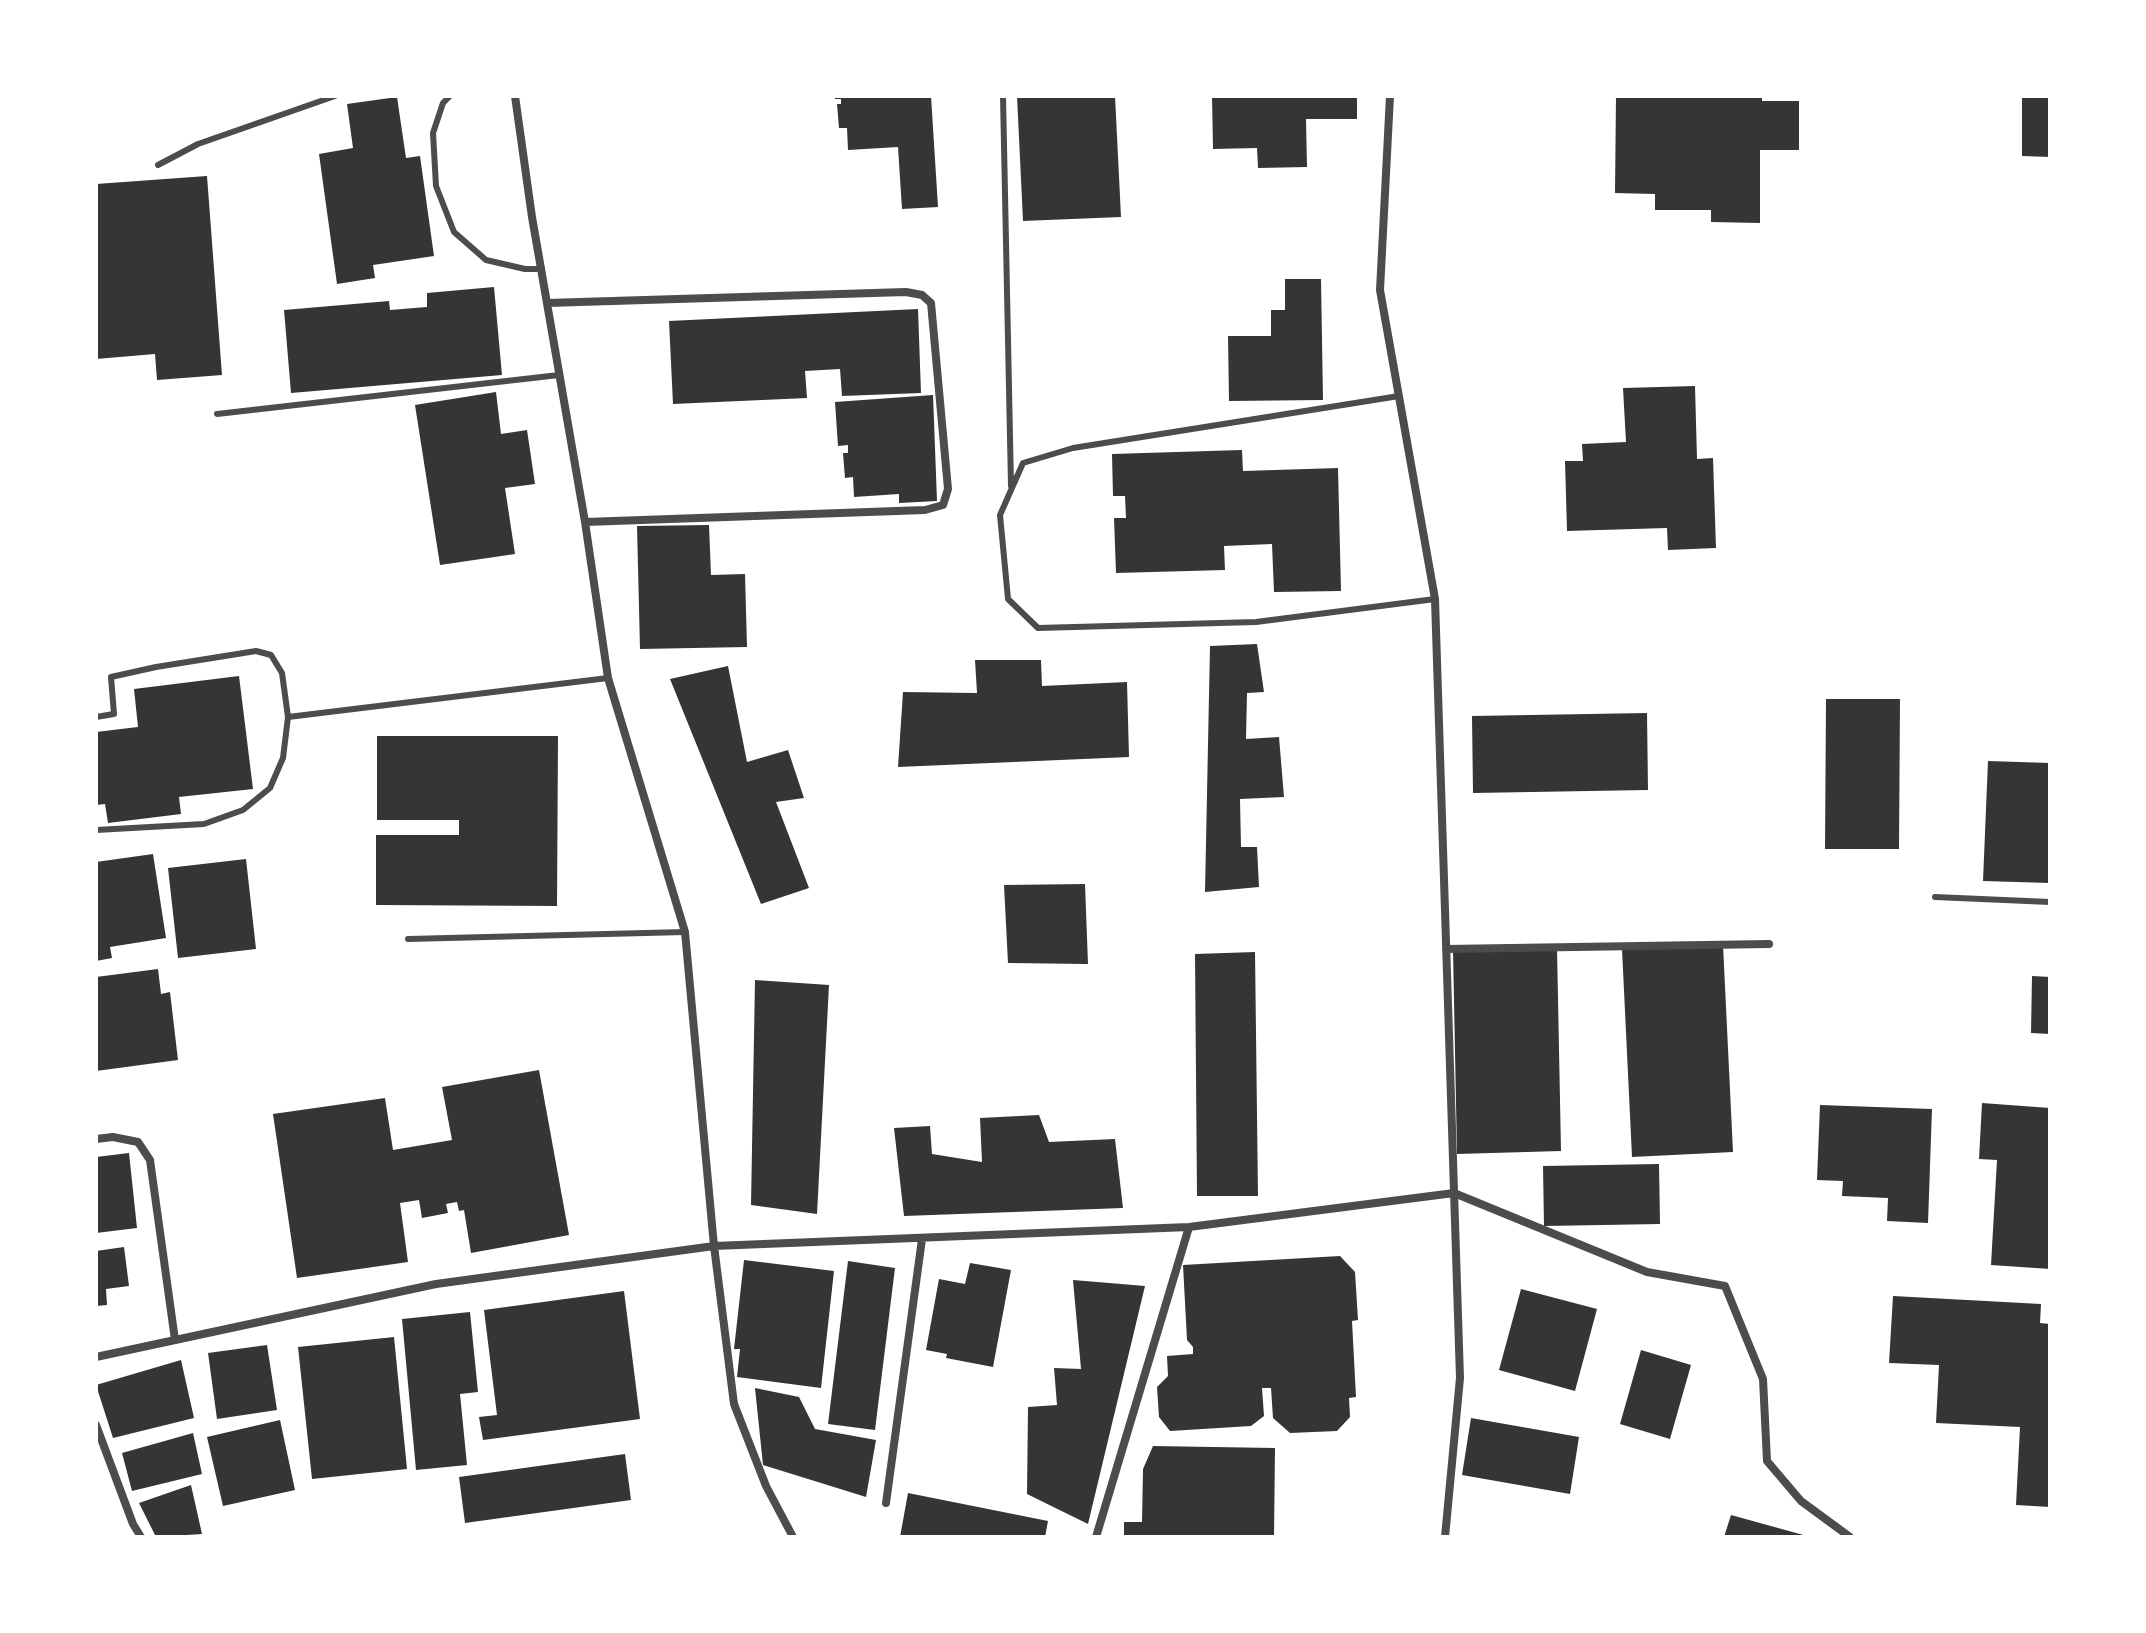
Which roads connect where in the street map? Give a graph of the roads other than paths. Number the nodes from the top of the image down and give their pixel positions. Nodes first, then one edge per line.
1 (335, 96) edge
2 (450, 96) edge
3 (515, 96) edge
4 (1003, 96) edge
5 (1390, 96) edge
6 (158, 165) dead end
7 (542, 269) junction
8 (547, 303) junction
9 (559, 375) junction
10 (1399, 396) junction
11 (217, 414) dead end
12 (1011, 489) junction
13 (585, 522) junction
14 (1435, 599) junction
15 (608, 678) junction
16 (96, 717) edge
17 (288, 717) junction
18 (96, 830) edge
19 (1935, 897) dead end
20 (2050, 902) edge
21 (685, 932) junction
22 (408, 939) dead end
23 (1769, 944) dead end
24 (1446, 949) junction
25 (96, 1139) edge
26 (1454, 1193) junction
27 (1189, 1227) junction
28 (922, 1239) junction
29 (714, 1246) junction
30 (175, 1340) junction
31 (96, 1357) edge
32 (96, 1425) edge
33 (886, 1503) dead end
34 (791, 1536) edge
35 (141, 1537) edge
36 (1096, 1537) edge
37 (1445, 1537) edge
38 (1850, 1537) edge

1 - 6 lane
2 - 7 lane
3 - 7 street
4 - 12 lane
5 - 10 street
7 - 8 street
8 - 9 street
8 - 13 street
9 - 11 lane
9 - 13 street
10 - 12 lane
10 - 14 street
12 - 14 lane
13 - 15 street
14 - 24 street
15 - 17 lane
15 - 21 street
16 - 17 lane
17 - 18 lane
19 - 20 lane
21 - 22 lane
21 - 29 street
23 - 24 street
24 - 26 street
25 - 30 street
26 - 27 street
26 - 37 street
26 - 38 street
27 - 28 street
27 - 36 street
28 - 29 street
28 - 33 street
29 - 30 street
29 - 34 street
30 - 31 street
32 - 35 street

